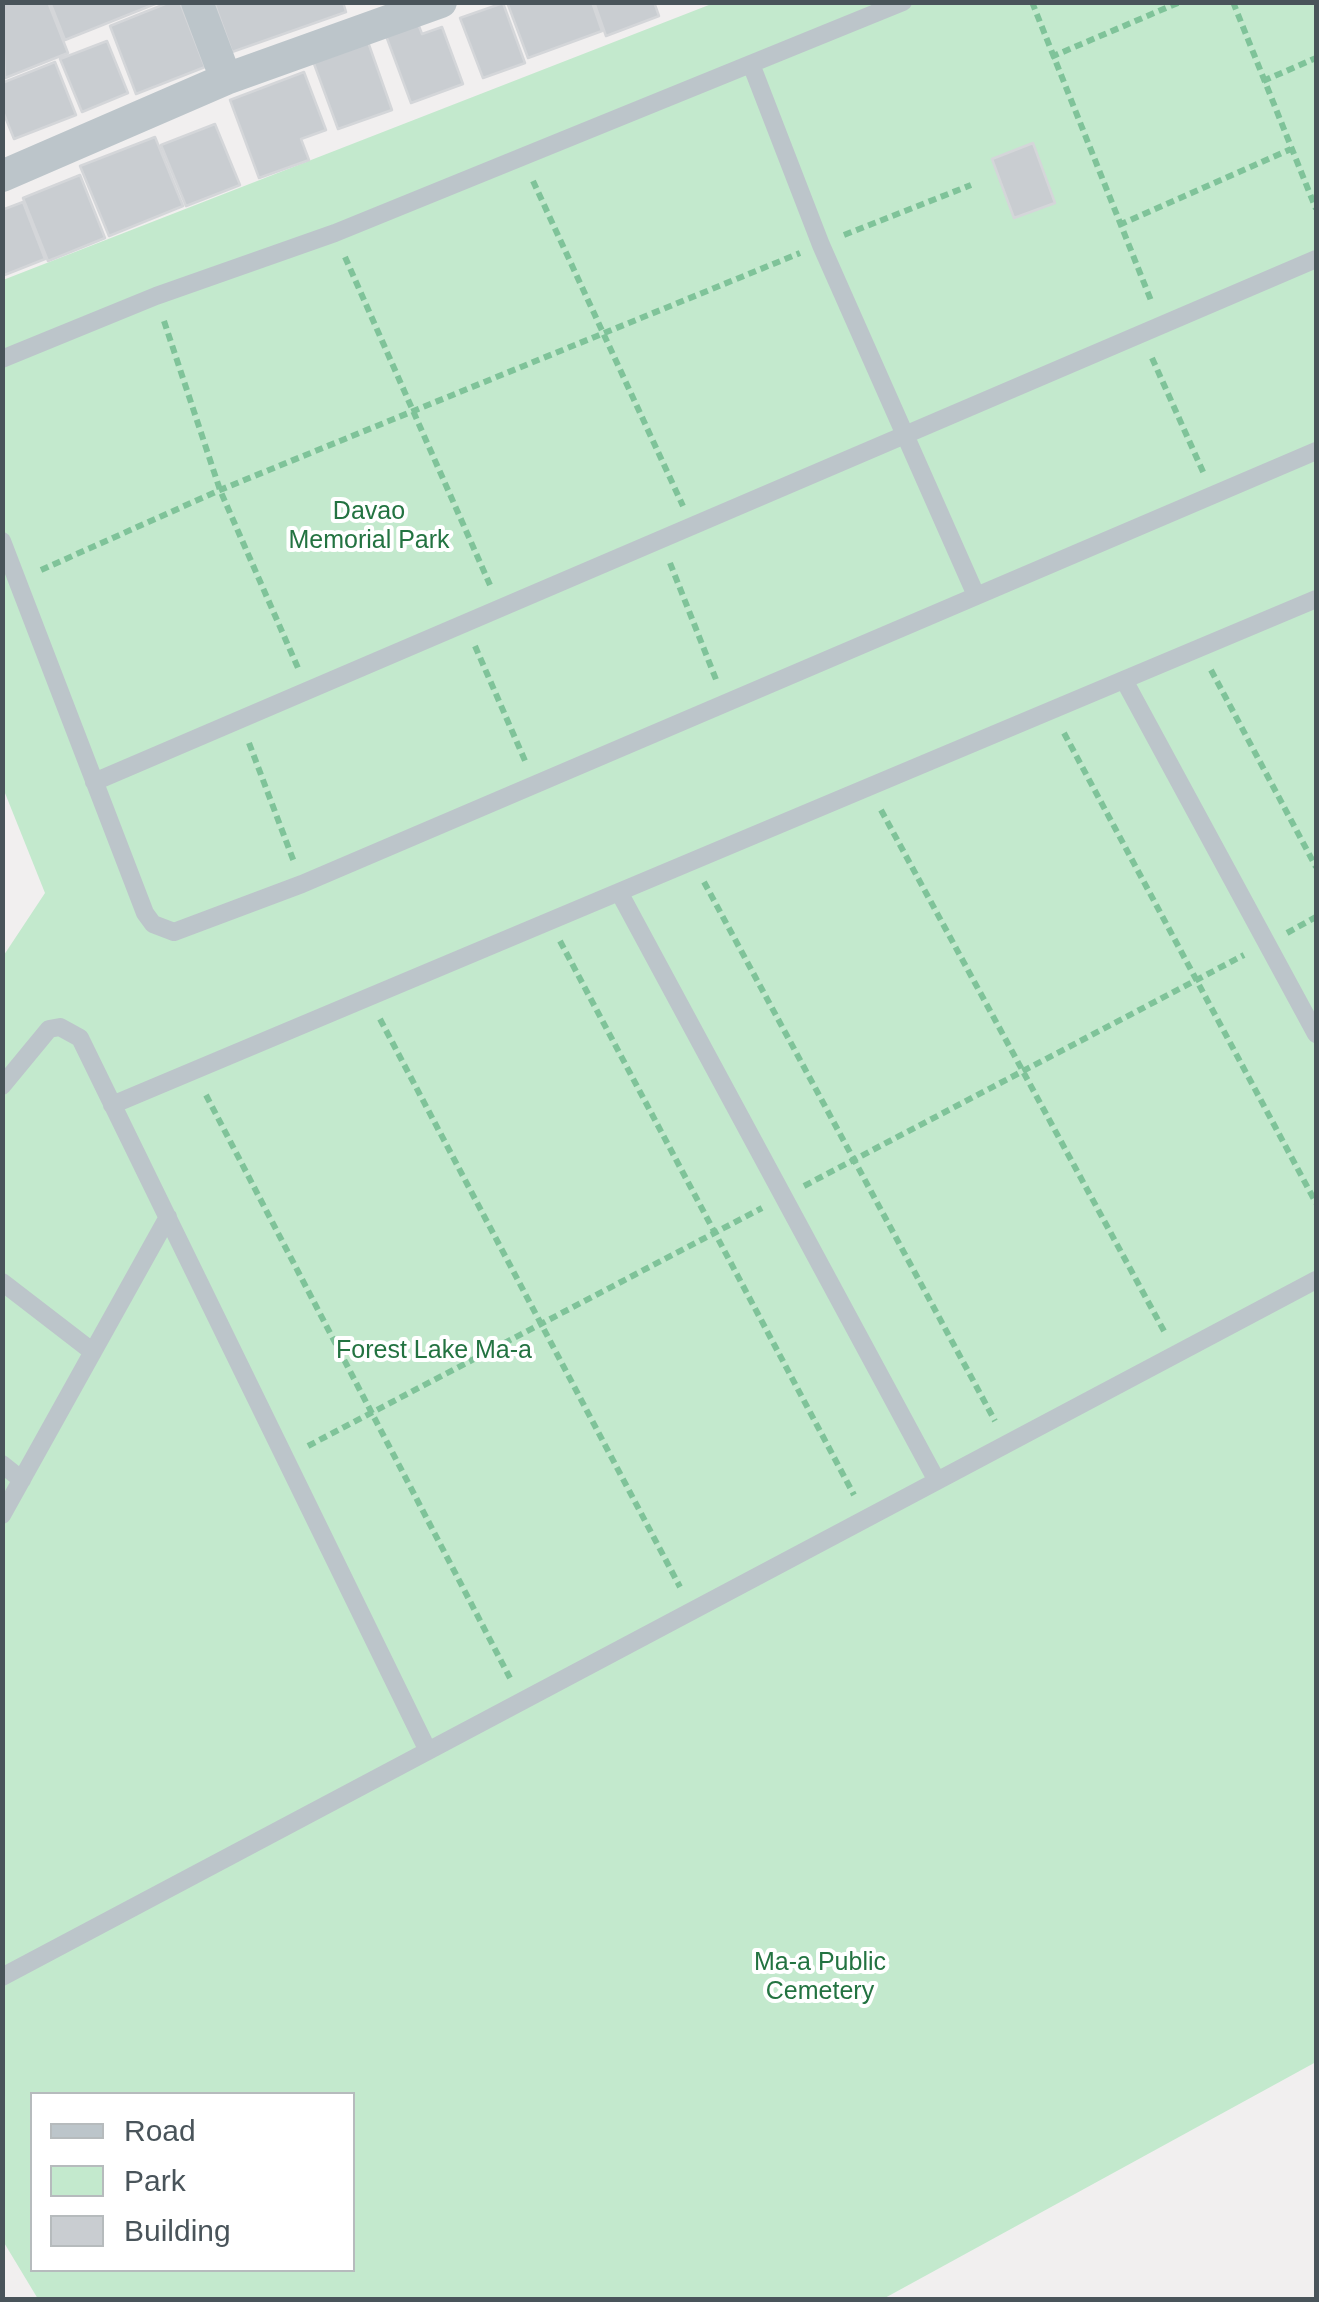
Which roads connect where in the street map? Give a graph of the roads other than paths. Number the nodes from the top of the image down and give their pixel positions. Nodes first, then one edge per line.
1 (197, 2) edge
2 (441, 2) edge
3 (902, 2) edge
4 (751, 64) junction
5 (226, 79) junction
6 (2, 176) edge
7 (1316, 259) edge
8 (2, 359) edge
9 (903, 435) junction
10 (1316, 451) edge
11 (2, 541) edge
12 (974, 593) junction
13 (1316, 599) edge
14 (1124, 680) junction
15 (94, 782) junction
16 (619, 892) junction
17 (1316, 1034) edge
18 (2, 1086) edge
19 (112, 1104) junction
20 (168, 1217) junction
21 (1316, 1280) edge
22 (2, 1282) edge
23 (93, 1352) junction
24 (2, 1464) edge
25 (22, 1480) junction
26 (937, 1481) junction
27 (2, 1516) edge
28 (428, 1751) junction
29 (2, 1977) edge

1 - 5 street
2 - 5 street
3 - 4 lane
4 - 8 lane
4 - 9 lane
5 - 6 street
7 - 9 lane
9 - 12 lane
9 - 15 lane
10 - 12 lane
11 - 15 lane
12 - 15 lane
13 - 14 lane
14 - 16 lane
14 - 17 lane
16 - 19 lane
16 - 26 lane
18 - 19 lane
19 - 20 lane
20 - 23 lane
20 - 28 lane
21 - 26 lane
22 - 23 lane
23 - 25 lane
24 - 25 lane
25 - 27 lane
26 - 28 lane
28 - 29 lane

